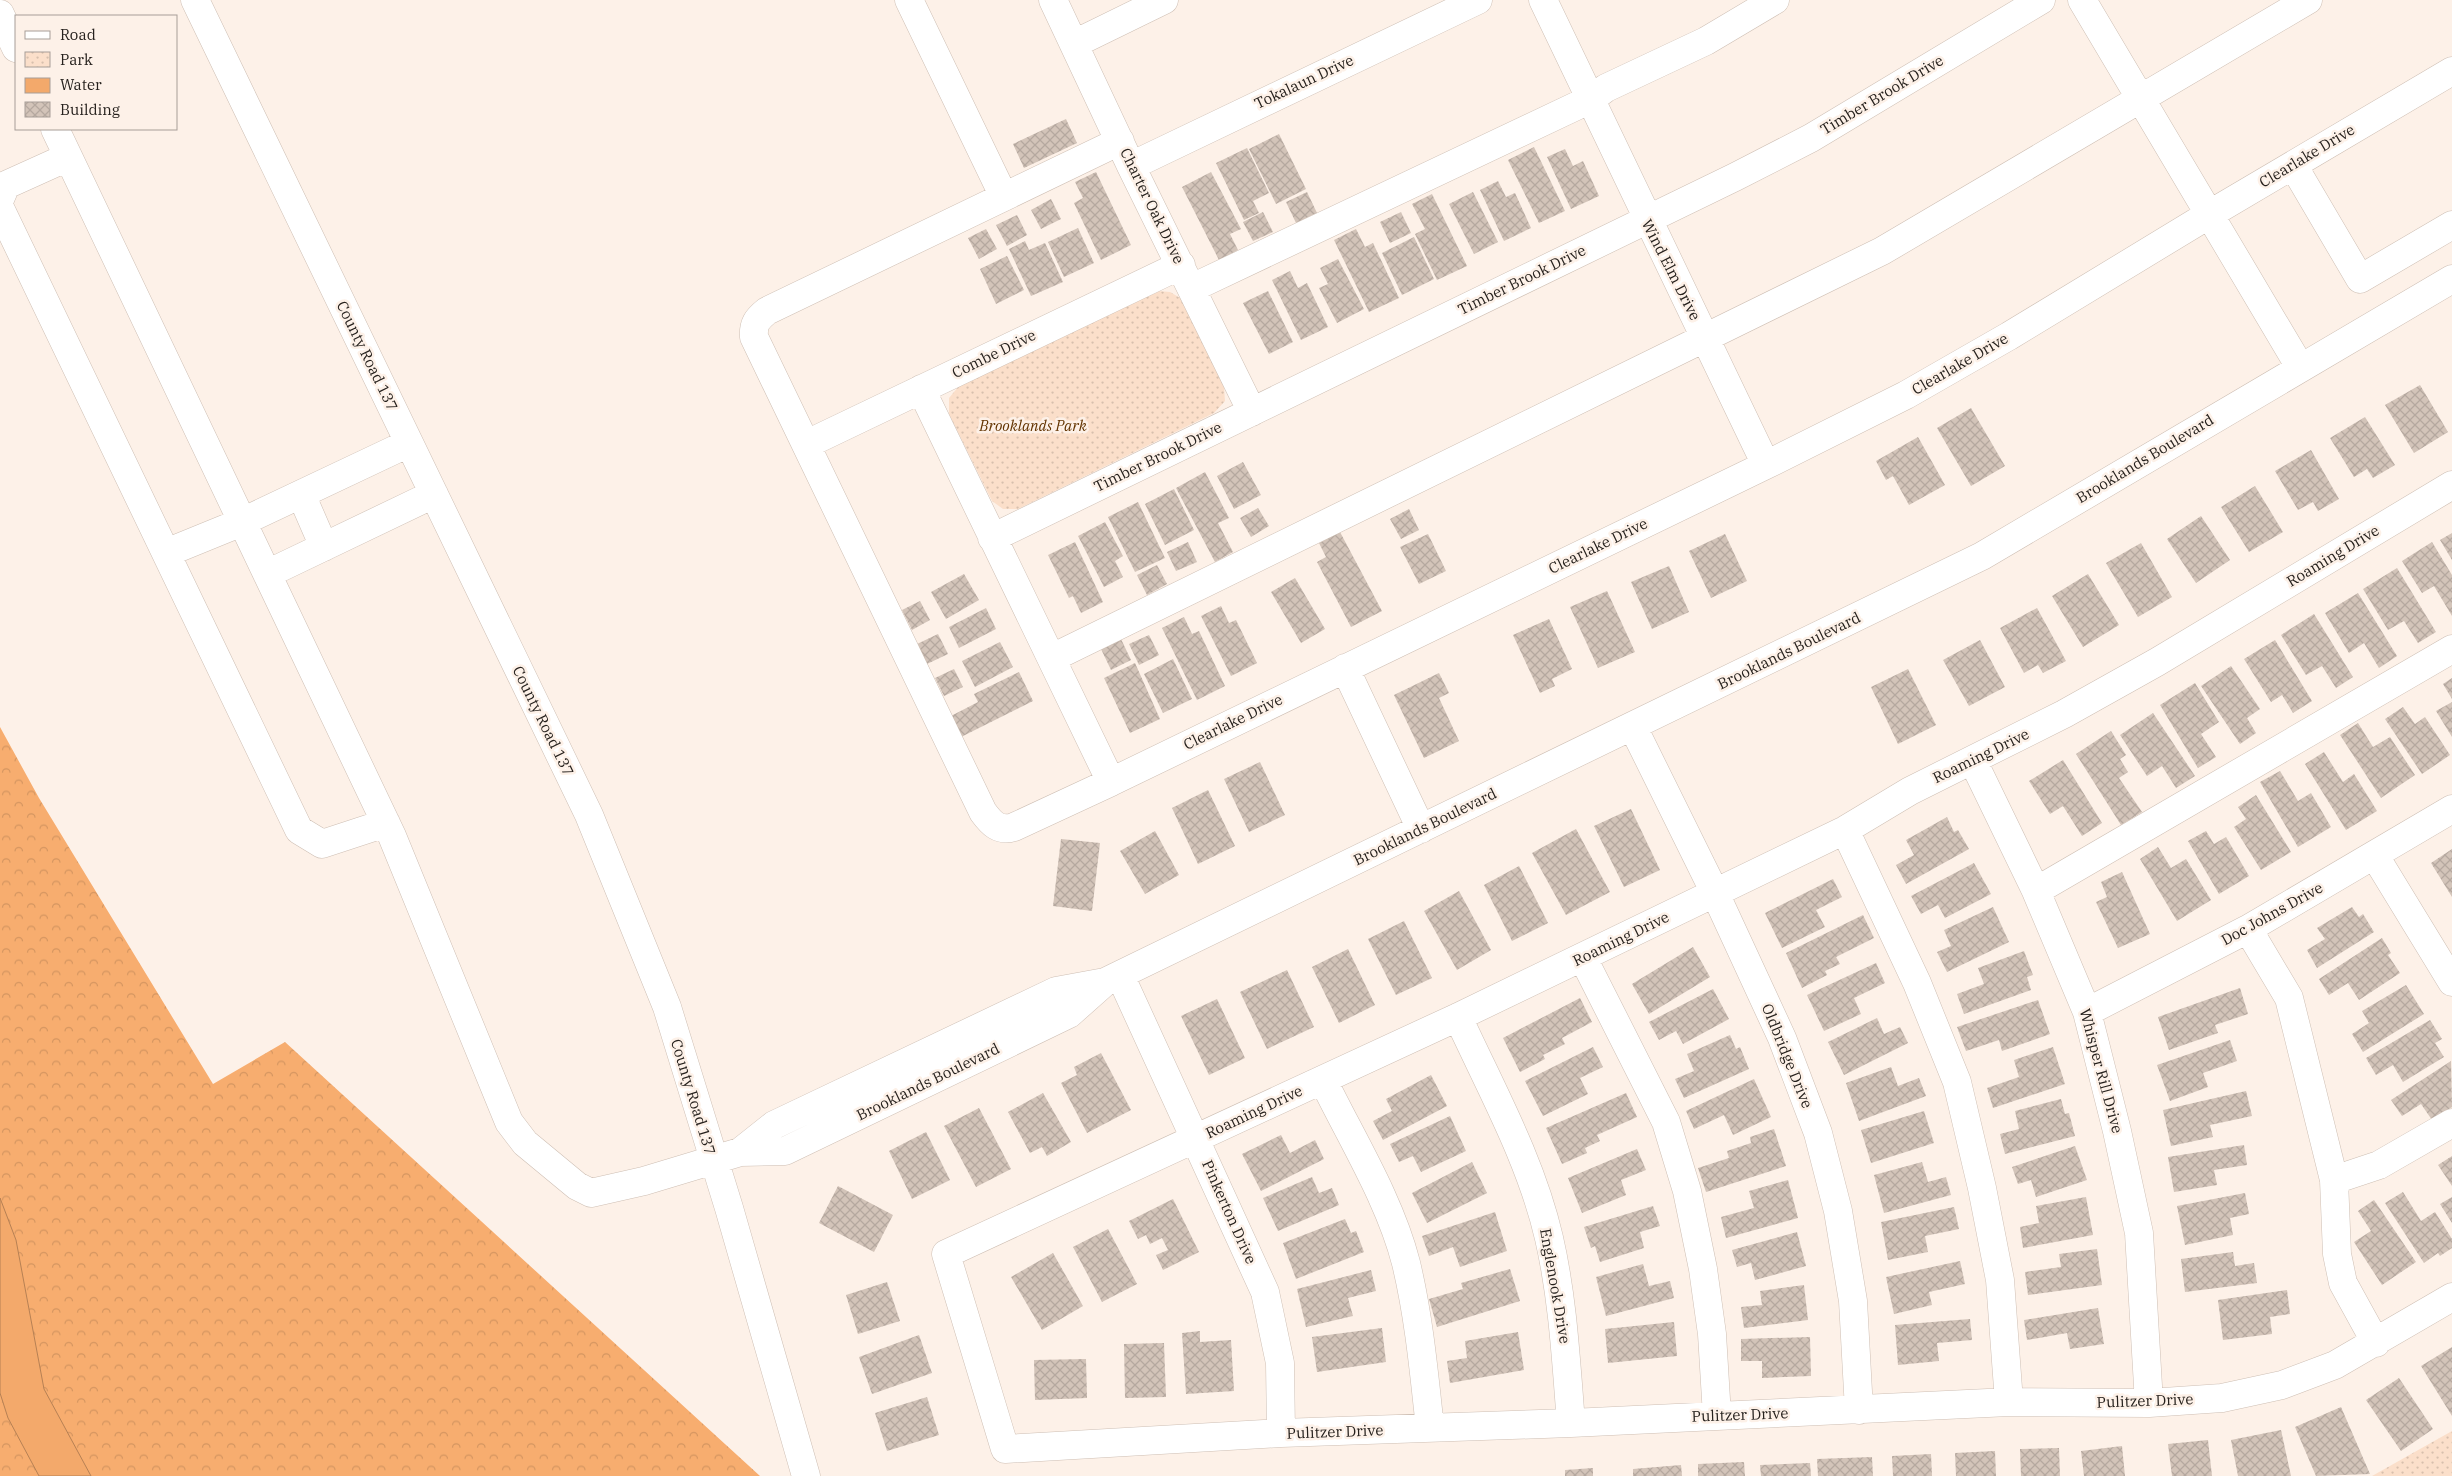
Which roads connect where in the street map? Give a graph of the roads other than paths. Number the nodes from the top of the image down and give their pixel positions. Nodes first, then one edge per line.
1 (195, 0) edge
2 (909, 0) edge
3 (1053, 0) edge
4 (1164, 0) edge
5 (1478, 0) edge
6 (1542, 0) edge
7 (1774, 0) edge
8 (2041, 0) edge
9 (2082, 0) edge
10 (2308, 0) edge
11 (0, 14) edge
12 (1074, 44) junction
13 (15, 46) edge
14 (2452, 71) edge
15 (1591, 99) junction
16 (2141, 99) junction
17 (55, 130) edge
18 (1120, 141) junction
19 (68, 157) junction
20 (2293, 165) junction
21 (1131, 166) junction
22 (1004, 197) junction
23 (0, 199) edge
24 (0, 208) edge
25 (2210, 214) junction
26 (1646, 220) junction
27 (2452, 225) edge
28 (1187, 277) junction
29 (2452, 279) edge
30 (1706, 339) junction
31 (2300, 367) junction
32 (921, 389) junction
33 (1252, 412) junction
34 (409, 443) junction
35 (807, 444) junction
36 (1766, 466) junction
37 (2452, 485) edge
38 (301, 494) junction
39 (434, 494) junction
40 (242, 522) junction
41 (992, 538) junction
42 (324, 547) junction
43 (166, 553) junction
44 (267, 574) junction
45 (2452, 649) edge
46 (1052, 658) junction
47 (1346, 668) junction
48 (1632, 727) junction
49 (1972, 761) junction
50 (1111, 782) junction
51 (2452, 809) edge
52 (386, 823) junction
53 (1421, 829) junction
54 (1845, 830) junction
55 (2375, 856) junction
56 (2036, 890) junction
57 (1715, 893) junction
58 (2248, 929) junction
59 (1583, 958) junction
60 (1112, 979) junction
61 (2452, 982) edge
62 (2087, 1012) junction
63 (1458, 1017) junction
64 (1322, 1080) junction
65 (2452, 1123) edge
66 (1195, 1139) junction
67 (712, 1159) junction
68 (2334, 1180) junction
69 (2452, 1297) edge
70 (2376, 1343) junction
71 (2010, 1402) junction
72 (2148, 1403) junction
73 (1859, 1410) junction
74 (1717, 1416) junction
75 (1571, 1423) junction
76 (1430, 1428) junction
77 (1281, 1434) junction
78 (1005, 1449) joint
79 (806, 1476) edge

1 - 34 street, County Road 137
2 - 22 street
3 - 12 street, Charter Oak Drive
4 - 12 street
5 - 21 street, Tokalaun Drive
6 - 15 street, Wind Elm Drive
7 - 15 street, Combe Drive
8 - 26 street, Timber Brook Drive
9 - 16 street
10 - 16 street
11 - 13 street
12 - 18 street, Charter Oak Drive
14 - 20 street, Clearlake Drive
15 - 26 street, Wind Elm Drive
15 - 28 street, Combe Drive
16 - 25 street
16 - 30 street
17 - 19 street
18 - 21 street, Charter Oak Drive
18 - 22 street
19 - 23 street
19 - 40 street
20 - 25 street, Clearlake Drive
20 - 27 street
21 - 28 street, Charter Oak Drive
22 - 35 street
24 - 43 street
25 - 31 street
25 - 36 street, Clearlake Drive
26 - 30 street, Wind Elm Drive
26 - 33 street, Timber Brook Drive
28 - 32 street, Combe Drive
28 - 33 street, Charter Oak Drive
29 - 31 street, Brooklands Boulevard
30 - 36 street, Wind Elm Drive
30 - 46 street
31 - 48 street, Brooklands Boulevard
32 - 35 street, Combe Drive
32 - 41 street
33 - 41 street, Timber Brook Drive
34 - 38 street
34 - 39 street, County Road 137
35 - 50 street, Clearlake Drive
36 - 47 street, Clearlake Drive
37 - 49 street, Roaming Drive
38 - 40 street
38 - 42 street
39 - 42 street
39 - 67 street, County Road 137
40 - 43 street
40 - 44 street
41 - 46 street
42 - 44 street
43 - 52 street
44 - 52 street
45 - 56 street
46 - 50 street
47 - 50 street, Clearlake Drive
47 - 53 street
48 - 53 street, Brooklands Boulevard
48 - 57 street, Oldbridge Drive
49 - 54 street, Roaming Drive
49 - 56 street, Whisper Rill Drive
51 - 55 street, Doc Johns Drive
52 - 67 street, Brooklands Boulevard
53 - 60 street, Brooklands Boulevard
54 - 57 street, Roaming Drive
54 - 71 street
55 - 58 street, Doc Johns Drive
55 - 61 street
56 - 62 street, Whisper Rill Drive
57 - 59 street, Roaming Drive
57 - 73 street, Oldbridge Drive
58 - 62 street, Doc Johns Drive
58 - 68 street
59 - 63 street, Roaming Drive
59 - 74 street
60 - 66 street, Pinkerton Drive
60 - 67 street, Brooklands Boulevard
62 - 72 street, Whisper Rill Drive
63 - 64 street, Roaming Drive
63 - 75 street, Englenook Drive
64 - 66 street, Roaming Drive
64 - 76 street
65 - 68 street
66 - 77 street, Pinkerton Drive
66 - 78 street, Roaming Drive
67 - 79 street, County Road 137
68 - 70 street
69 - 70 street, Pulitzer Drive
70 - 72 street, Pulitzer Drive
71 - 72 street, Pulitzer Drive
71 - 73 street, Pulitzer Drive
73 - 74 street, Pulitzer Drive
74 - 75 street, Pulitzer Drive
75 - 76 street, Pulitzer Drive
76 - 77 street, Pulitzer Drive
77 - 78 street, Pulitzer Drive

